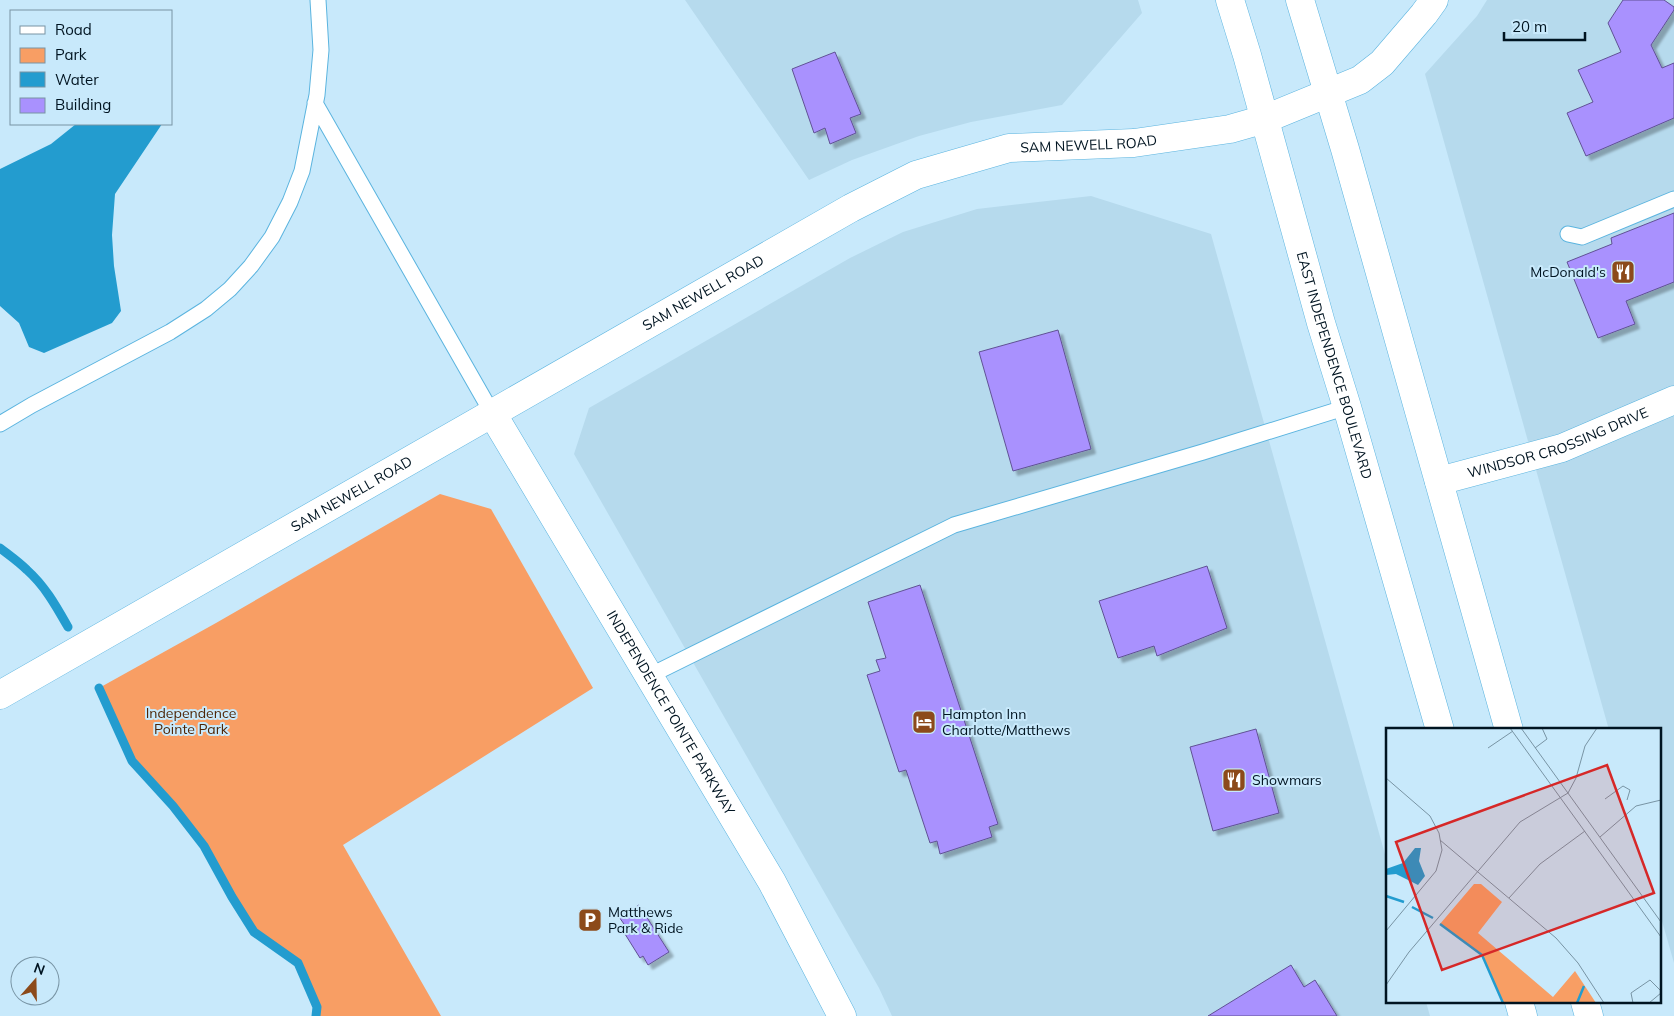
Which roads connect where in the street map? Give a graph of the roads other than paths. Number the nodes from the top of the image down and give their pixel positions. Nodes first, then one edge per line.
1 (318, 0) edge
2 (1230, 0) edge
3 (1300, 0) edge
4 (1434, 0) edge
5 (1328, 93) junction
6 (316, 103) junction
7 (1265, 119) junction
8 (1674, 199) edge
9 (1568, 234) dead end
10 (1674, 400) edge
11 (1347, 407) junction
12 (492, 414) junction
13 (0, 424) edge
14 (1439, 482) junction
15 (649, 676) junction
16 (0, 695) edge
17 (1439, 728) edge
18 (1508, 728) edge
19 (842, 1016) edge

1 - 6 lane
2 - 7 main road, EAST INDEPENDENCE BOULEVARD
3 - 5 main road
4 - 5 main road, SAM NEWELL ROAD
5 - 7 main road, SAM NEWELL ROAD
5 - 14 main road
6 - 12 lane
6 - 13 lane
7 - 11 main road, EAST INDEPENDENCE BOULEVARD
7 - 12 main road, SAM NEWELL ROAD
8 - 9 lane
10 - 14 main road, WINDSOR CROSSING DRIVE
11 - 15 lane
11 - 17 main road, EAST INDEPENDENCE BOULEVARD
12 - 15 main road, INDEPENDENCE POINTE PARKWAY
12 - 16 main road, SAM NEWELL ROAD
14 - 18 main road
15 - 19 main road, INDEPENDENCE POINTE PARKWAY

